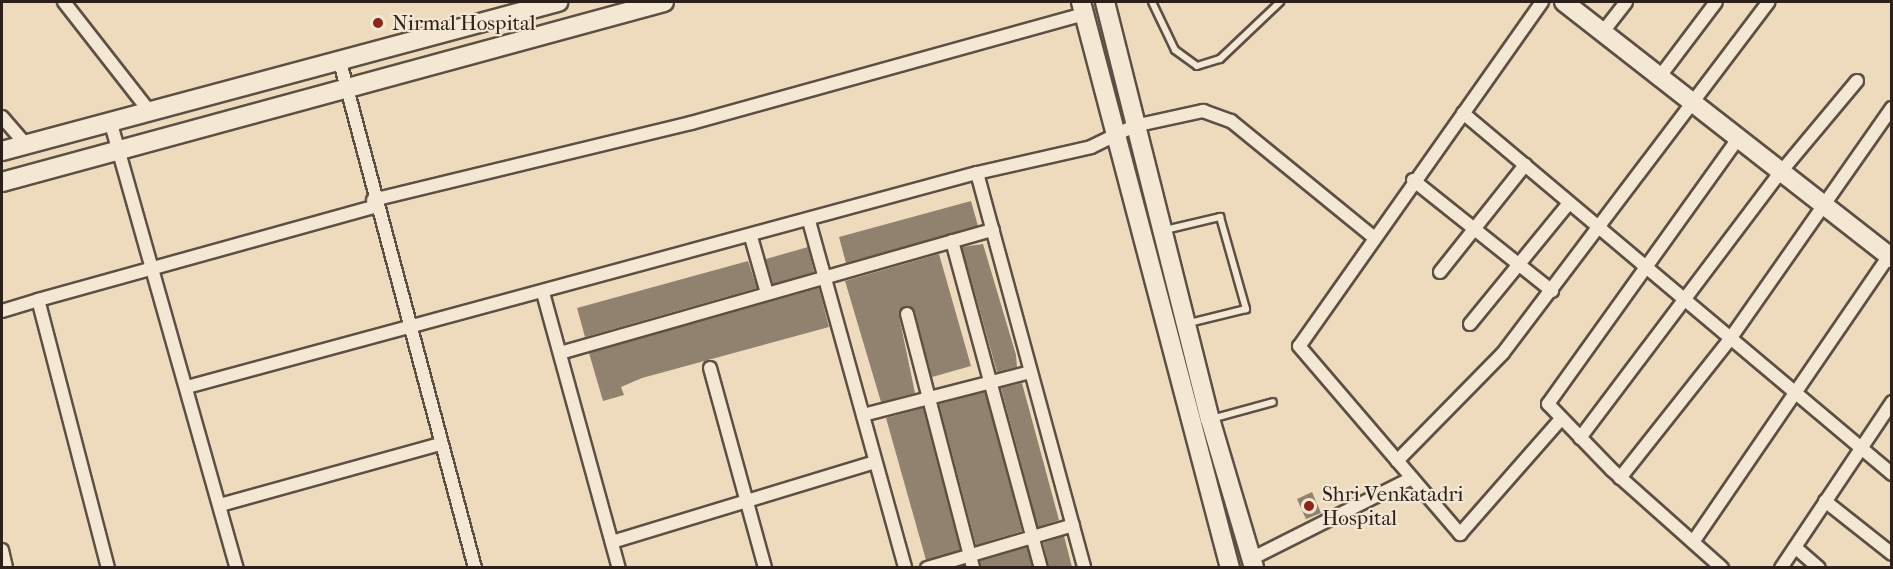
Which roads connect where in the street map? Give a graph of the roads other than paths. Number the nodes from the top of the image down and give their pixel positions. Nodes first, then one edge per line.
1 (64, 2) edge
2 (558, 2) edge
3 (664, 2) edge
4 (1105, 2) edge
5 (1152, 2) edge
6 (1280, 2) edge
7 (1542, 2) edge
8 (1564, 2) edge
9 (1626, 2) edge
10 (1716, 2) edge
11 (1768, 2) edge
12 (1083, 8) edge
13 (1602, 33) junction
14 (340, 62) junction
15 (1658, 79) junction
16 (1857, 81) dead end
17 (346, 89) junction
18 (1693, 105) junction
19 (1892, 108) edge
20 (150, 112) junction
21 (1463, 113) junction
22 (2, 117) edge
23 (111, 124) junction
24 (1134, 126) junction
25 (1114, 138) junction
26 (1737, 140) junction
27 (26, 145) junction
28 (2, 151) edge
29 (119, 151) junction
30 (1525, 165) junction
31 (977, 173) junction
32 (1780, 173) junction
33 (1413, 180) junction
34 (2, 183) edge
35 (1569, 203) junction
36 (1820, 203) junction
37 (374, 204) junction
38 (809, 221) junction
39 (993, 230) junction
40 (1474, 230) junction
41 (1601, 230) junction
42 (1161, 231) junction
43 (750, 237) junction
44 (1372, 237) junction
45 (952, 241) junction
46 (1890, 257) edge
47 (1519, 264) junction
48 (1647, 268) junction
49 (155, 271) junction
50 (1440, 272) dead end
51 (824, 276) junction
52 (1552, 291) junction
53 (543, 293) junction
54 (767, 293) junction
55 (38, 300) junction
56 (1686, 301) junction
57 (2, 311) edge
58 (907, 314) dead end
59 (1185, 324) junction
60 (1470, 324) dead end
61 (407, 325) junction
62 (1730, 339) junction
63 (560, 353) junction
64 (710, 368) dead end
65 (1031, 372) junction
66 (990, 382) junction
67 (187, 387) junction
68 (1796, 395) junction
69 (928, 398) junction
70 (1273, 402) dead end
71 (1892, 402) edge
72 (863, 416) junction
73 (1561, 418) junction
74 (1210, 419) junction
75 (1191, 425) junction
76 (1580, 438) junction
77 (440, 444) junction
78 (1860, 448) junction
79 (1397, 461) junction
80 (875, 462) junction
81 (1892, 474) edge
82 (1412, 478) junction
83 (1620, 478) junction
84 (746, 501) junction
85 (1825, 501) junction
86 (220, 505) junction
87 (1073, 525) junction
88 (1032, 537) junction
89 (612, 542) junction
90 (1693, 542) junction
91 (1796, 548) junction
92 (2, 550) edge
93 (1892, 554) edge
94 (971, 561) edge
95 (1252, 563) edge
96 (6, 567) edge
97 (108, 567) edge
98 (237, 567) edge
99 (475, 567) edge
100 (619, 567) edge
101 (765, 567) edge
102 (905, 567) edge
103 (927, 567) edge
104 (1041, 567) edge
105 (1084, 567) edge
106 (1230, 567) edge
107 (1722, 567) edge
108 (1781, 567) edge
109 (1820, 567) edge

1 - 20 street
2 - 14 main road
3 - 17 main road
4 - 24 main road
5 - 6 lane
7 - 21 street
8 - 13 main road
9 - 13 street
10 - 15 street
11 - 18 street
12 - 25 main road
12 - 37 street
13 - 15 main road
14 - 17 street
14 - 20 main road
15 - 18 main road
16 - 32 street
17 - 29 main road
17 - 37 street
18 - 26 main road
18 - 41 street
19 - 36 street
20 - 23 main road
21 - 30 street
21 - 33 street
22 - 27 street
23 - 27 main road
23 - 29 street
24 - 25 street
24 - 42 main road
24 - 44 street
25 - 31 street
25 - 75 main road
26 - 32 main road
26 - 48 street
27 - 28 main road
29 - 34 main road
29 - 49 street
30 - 35 street
30 - 40 street
31 - 38 street
31 - 39 street
32 - 36 main road
32 - 56 street
33 - 40 street
33 - 44 street
35 - 41 street
35 - 47 street
36 - 46 main road
36 - 62 street
37 - 49 street
37 - 61 street
38 - 43 street
38 - 51 street
39 - 45 street
39 - 65 street
40 - 47 street
40 - 50 street
41 - 48 street
41 - 52 street
42 - 59 main road
42 - 59 lane
43 - 53 street
43 - 54 street
44 - 79 street
45 - 51 street
45 - 66 street
46 - 68 street
47 - 52 street
47 - 60 street
48 - 56 street
48 - 73 street
49 - 55 street
49 - 67 street
51 - 54 street
51 - 72 street
52 - 79 street
53 - 61 street
53 - 63 street
54 - 63 street
55 - 57 street
55 - 97 street
56 - 62 street
56 - 76 street
58 - 69 street
59 - 74 main road
61 - 67 street
61 - 77 street
62 - 68 street
62 - 83 street
63 - 89 street
64 - 84 street
65 - 66 street
65 - 87 street
66 - 69 street
66 - 88 street
67 - 86 street
68 - 78 street
68 - 90 street
69 - 72 street
69 - 94 street
70 - 74 lane
71 - 78 street
72 - 80 street
73 - 76 street
73 - 82 street
74 - 75 lane
74 - 95 main road
75 - 106 main road
76 - 83 street
77 - 86 street
77 - 99 street
78 - 81 street
78 - 85 street
79 - 82 street
80 - 84 street
80 - 102 street
82 - 95 street
83 - 90 street
84 - 89 street
84 - 101 street
85 - 91 street
85 - 93 street
86 - 98 street
87 - 88 street
87 - 105 street
88 - 94 street
88 - 104 street
89 - 100 street
90 - 107 street
91 - 108 street
91 - 109 street
92 - 96 street
94 - 103 street

